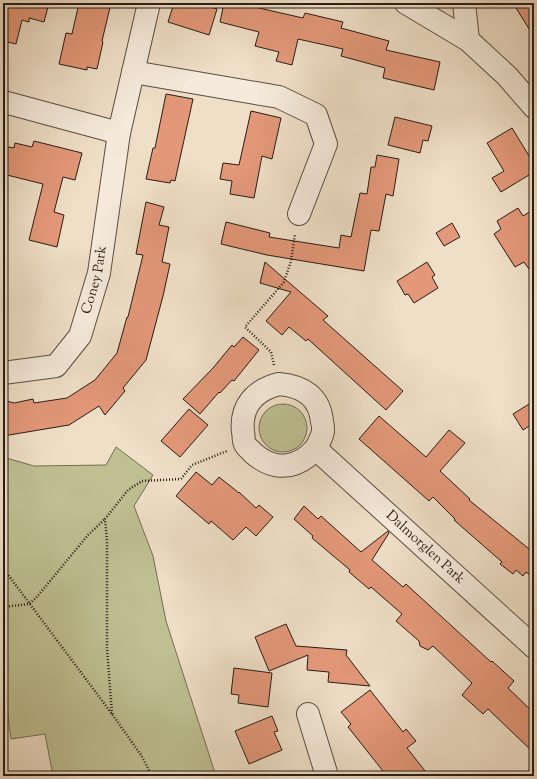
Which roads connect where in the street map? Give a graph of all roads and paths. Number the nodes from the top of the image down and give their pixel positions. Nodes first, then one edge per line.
1 (149, 3) edge
2 (406, 3) edge
3 (464, 3) edge
4 (468, 40) junction
5 (133, 72) junction
6 (4, 102) dead end
7 (534, 107) edge
8 (119, 133) junction
9 (299, 214) joint
10 (3, 373) edge
11 (279, 384) junction
12 (245, 444) junction
13 (316, 450) junction
14 (105, 519) junction
15 (3, 568) edge
16 (29, 604) junction
17 (3, 606) edge
18 (534, 647) edge
19 (112, 714) junction
20 (308, 714) dead end
21 (152, 776) edge
22 (327, 776) edge

1 - 5 street, Coney Park
2 - 4 street
3 - 4 street
4 - 7 street
5 - 8 street, Coney Park
5 - 9 street
6 - 8 street
8 - 10 street, Coney Park
9 - 11 path
11 - 12 street
11 - 13 street
12 - 13 street
12 - 14 path
13 - 18 street, Dalmorglen Park
14 - 16 path
14 - 19 path
15 - 16 path
16 - 17 path
16 - 19 path
19 - 21 path
20 - 22 street

